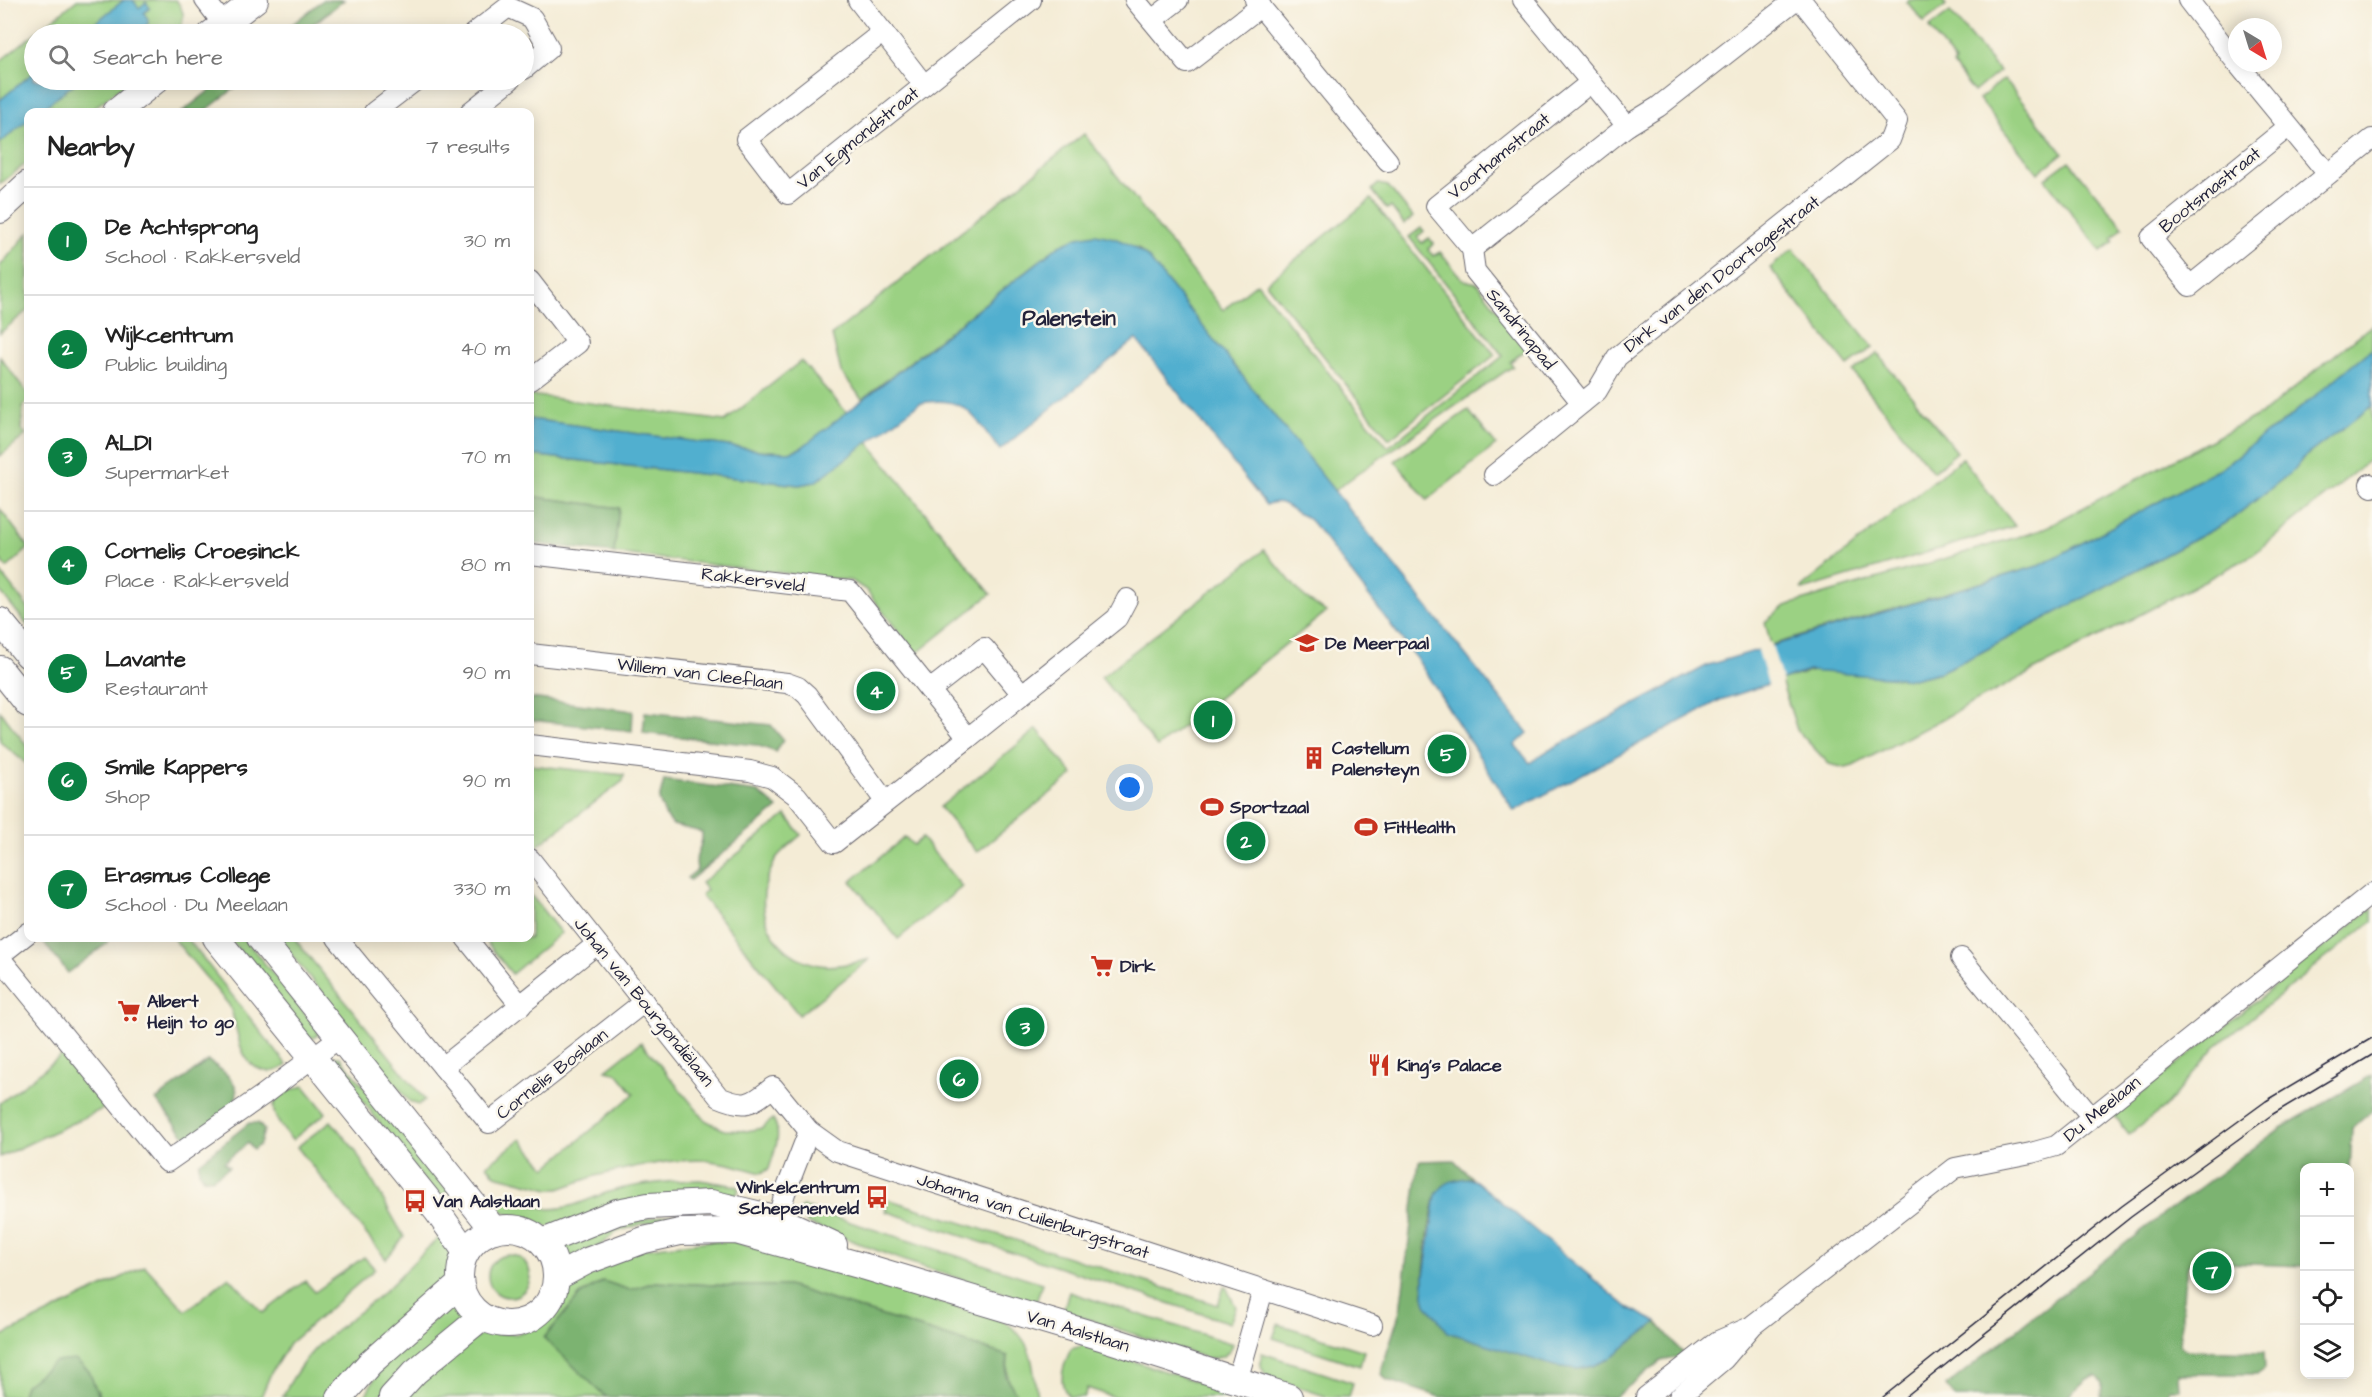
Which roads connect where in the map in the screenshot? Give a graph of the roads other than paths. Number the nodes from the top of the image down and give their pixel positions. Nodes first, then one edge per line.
1 (205, 0) edge
2 (255, 0) edge
3 (858, 0) edge
4 (1031, 0) edge
5 (1135, 0) edge
6 (1178, 0) edge
7 (1523, 0) edge
8 (1795, 0) edge
9 (1801, 0) edge
10 (2188, 0) edge
11 (1258, 3) edge
12 (1152, 20) junction
13 (216, 24) edge
14 (224, 24) edge
15 (486, 24) edge
16 (883, 32) junction
17 (2228, 51) edge
18 (534, 61) edge
19 (2244, 72) edge
20 (1591, 82) junction
21 (924, 85) junction
22 (145, 90) edge
23 (406, 90) edge
24 (498, 90) edge
25 (125, 108) edge
26 (387, 108) edge
27 (475, 108) edge
28 (1627, 126) junction
29 (2288, 127) junction
30 (2372, 139) edge
31 (1388, 160) dead end
32 (2328, 174) junction
33 (24, 188) edge
34 (0, 210) edge
35 (1472, 249) junction
36 (534, 286) edge
37 (534, 377) edge
38 (1582, 403) junction
39 (1494, 475) dead end
40 (534, 554) edge
41 (1127, 600) dead end
42 (0, 621) edge
43 (24, 650) edge
44 (534, 654) edge
45 (0, 669) edge
46 (930, 690) junction
47 (1022, 694) junction
48 (24, 699) edge
49 (968, 738) junction
50 (534, 745) edge
51 (885, 801) junction
52 (534, 864) edge
53 (2372, 892) edge
54 (24, 936) edge
55 (219, 942) edge
56 (263, 942) edge
57 (341, 942) edge
58 (469, 942) edge
59 (597, 944) junction
60 (0, 957) edge
61 (1961, 958) dead end
62 (644, 1002) junction
63 (521, 1006) junction
64 (340, 1037) junction
65 (313, 1058) junction
66 (443, 1067) junction
67 (773, 1087) joint
68 (2091, 1116) junction
69 (809, 1131) junction
70 (494, 1230) junction
71 (775, 1230) junction
72 (543, 1242) junction
73 (466, 1252) junction
74 (557, 1277) junction
75 (460, 1284) junction
76 (1263, 1290) junction
77 (482, 1317) junction
78 (1372, 1325) dead end
79 (1753, 1325) junction
80 (1237, 1381) junction
81 (340, 1397) edge
82 (392, 1397) edge
83 (1289, 1397) edge
84 (1646, 1397) edge
85 (1679, 1397) edge

1 - 13 street
2 - 14 street
3 - 16 street, Van Egmondstraat
4 - 21 street
5 - 12 street
6 - 12 street
7 - 20 street
8 - 28 street
9 - 38 street, Dirk van den Doortogestraat
10 - 17 street
11 - 12 street
11 - 31 street
15 - 18 street
16 - 21 street, Van Egmondstraat
16 - 21 street, Van Egmondstraat
19 - 29 street
20 - 28 street
20 - 35 street, Voorhamstraat
22 - 25 street
23 - 26 street
24 - 27 street
28 - 35 street
29 - 32 street
29 - 32 street, Bootsmastraat
30 - 32 street, Bootsmastraat
33 - 34 street
35 - 38 street, Sandrinapad
36 - 37 street
38 - 39 street, Dirk van den Doortogestraat
40 - 46 street, Rakkersveld
41 - 47 street
42 - 43 street
44 - 51 street, Willem van Cleeflaan
45 - 48 street
46 - 47 street
46 - 49 street, Rakkersveld
47 - 49 street
49 - 51 street
50 - 51 street
52 - 59 street, Johan van Bourgondiëlaan
53 - 68 street, Du Meelaan
54 - 60 street
55 - 65 street
56 - 64 street
57 - 66 street, Cornelis Boslaan
58 - 63 street
59 - 62 street, Johan van Bourgondiëlaan
59 - 63 street
60 - 65 street
61 - 68 street
62 - 66 street, Cornelis Boslaan
62 - 67 street, Johan van Bourgondiëlaan
63 - 66 street
64 - 65 street
64 - 70 street
65 - 73 street
67 - 69 street, Johanna van Cuilenburgstraat
68 - 79 street, Du Meelaan
69 - 71 street
69 - 76 street, Johanna van Cuilenburgstraat
70 - 72 street
70 - 73 street
71 - 72 street, Van Aalstlaan
71 - 74 street, Van Aalstlaan
71 - 80 street, Van Aalstlaan
72 - 74 street
73 - 75 street
74 - 77 street
75 - 77 street
75 - 81 street
76 - 78 street, Johanna van Cuilenburgstraat
76 - 80 street
77 - 82 street
79 - 84 street, Du Meelaan
79 - 85 street, Du Meelaan
80 - 83 street, Van Aalstlaan

